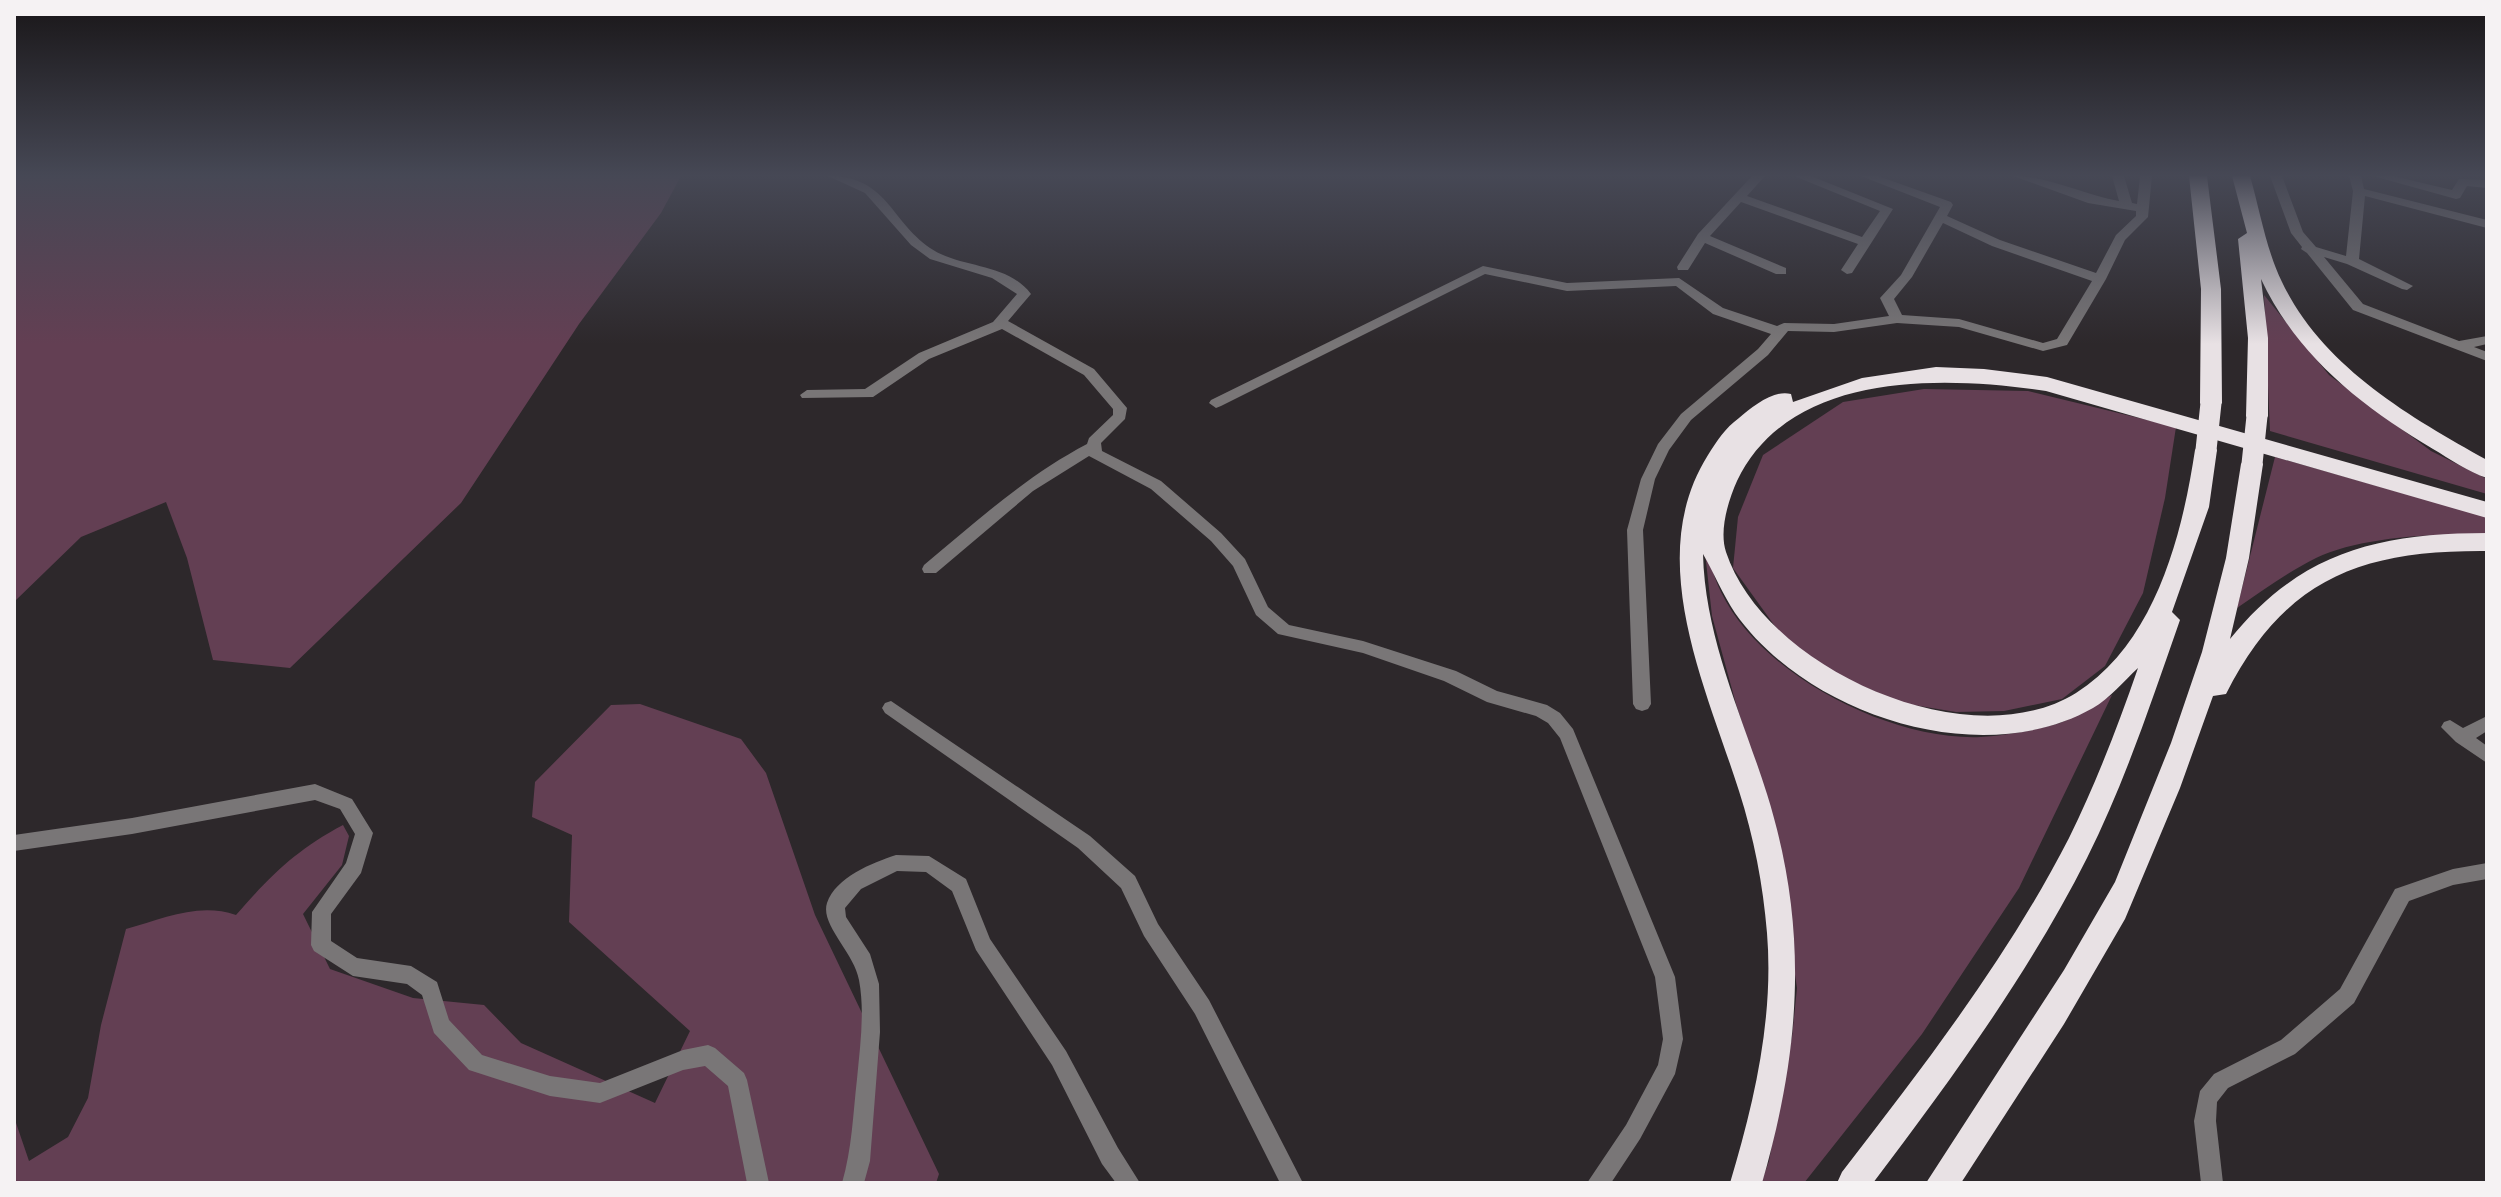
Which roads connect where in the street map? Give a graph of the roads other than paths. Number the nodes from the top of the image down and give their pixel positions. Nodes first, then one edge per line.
1 (907, 232) edge
2 (1707, 232) edge
3 (1835, 232) edge
4 (1873, 232) edge
5 (1934, 232) edge
6 (1972, 232) edge
7 (2126, 232) edge
8 (2208, 232) edge
9 (2246, 232) edge
10 (2257, 232) edge
11 (2297, 232) edge
12 (2355, 232) edge
13 (1702, 237) junction
14 (1866, 243) junction
15 (2307, 249) junction
16 (2352, 261) junction
17 (1683, 267) dead end
18 (1847, 270) dead end
19 (1781, 271) dead end
20 (2386, 277) junction
21 (2100, 279) junction
22 (2407, 286) dead end
23 (2389, 295) dead end
24 (1897, 319) junction
25 (1000, 322) junction
26 (1780, 332) junction
27 (2487, 340) edge
28 (2458, 346) junction
29 (2487, 357) edge
30 (807, 395) dead end
31 (1216, 403) dead end
32 (1092, 448) junction
33 (2487, 470) edge
34 (2201, 493) junction
35 (2487, 498) edge
36 (2487, 510) edge
37 (2487, 542) edge
38 (930, 569) dead end
39 (1642, 704) dead end
40 (891, 708) dead end
41 (2487, 723) edge
42 (2487, 756) edge
43 (14, 843) edge
44 (2487, 871) edge
45 (2116, 907) junction
46 (2215, 1182) edge
47 (758, 1183) edge
48 (853, 1183) edge
49 (1129, 1183) edge
50 (1292, 1183) edge
51 (1598, 1183) edge
52 (1746, 1183) edge
53 (1853, 1183) edge
54 (1942, 1183) edge

1 - 25 street
2 - 13 street
3 - 14 street
4 - 14 street
5 - 24 street
6 - 21 street
7 - 21 street
8 - 34 highway, bridge
9 - 45 highway, bridge
10 - 33 highway
11 - 15 street
12 - 16 street
13 - 17 street
13 - 19 street
14 - 18 street
15 - 16 street
15 - 28 street
16 - 20 street
20 - 22 street
20 - 23 street
21 - 24 street
24 - 26 street
25 - 30 street
25 - 32 street
26 - 31 street
26 - 39 street
27 - 28 street
28 - 29 street
32 - 38 street
32 - 51 street
34 - 36 highway
34 - 53 highway
35 - 52 highway
37 - 45 highway
40 - 50 street
41 - 42 street
43 - 47 street
44 - 46 street
45 - 54 highway
48 - 49 street

